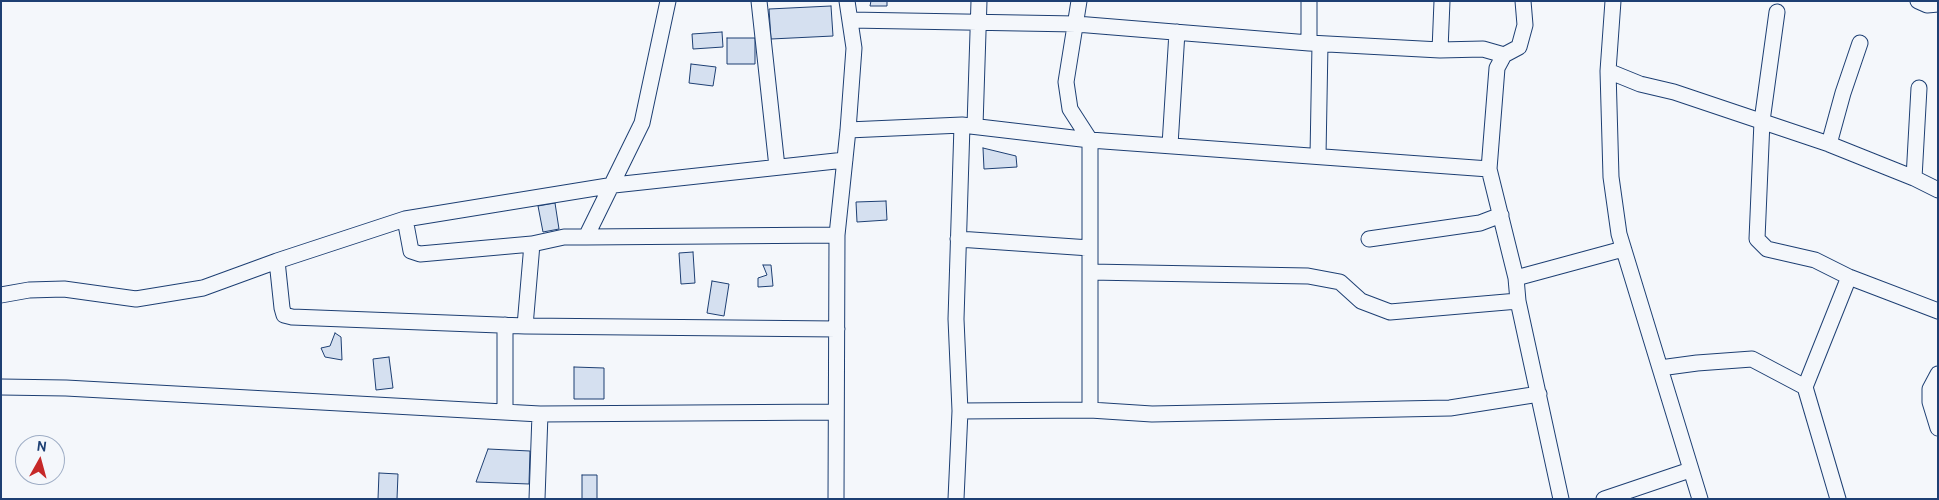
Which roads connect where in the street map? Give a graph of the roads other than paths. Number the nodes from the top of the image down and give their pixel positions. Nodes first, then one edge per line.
1 (758, 1) edge
2 (846, 1) edge
3 (979, 1) edge
4 (1079, 1) edge
5 (1309, 1) edge
6 (1442, 1) edge
7 (1523, 1) edge
8 (1613, 1) edge
9 (1918, 1) edge
10 (670, 2) edge
11 (1938, 4) edge
12 (1777, 12) dead end
13 (850, 20) junction
14 (979, 23) junction
15 (1076, 24) junction
16 (1177, 32) junction
17 (1315, 43) junction
18 (1860, 43) dead end
19 (1440, 50) junction
20 (1504, 55) junction
21 (1608, 71) junction
22 (1919, 88) dead end
23 (1762, 122) junction
24 (969, 125) junction
25 (848, 130) junction
26 (1090, 140) junction
27 (1829, 144) junction
28 (1170, 145) junction
29 (1318, 156) junction
30 (845, 160) junction
31 (777, 167) junction
32 (1489, 169) junction
33 (1914, 178) junction
34 (614, 185) junction
35 (1938, 190) edge
36 (1501, 215) junction
37 (405, 219) junction
38 (837, 235) junction
39 (586, 238) junction
40 (958, 239) junction
41 (1369, 239) dead end
42 (532, 244) junction
43 (1090, 248) junction
44 (1623, 249) junction
45 (277, 261) junction
46 (1090, 272) junction
47 (1848, 277) junction
48 (1516, 278) junction
49 (1, 295) edge
50 (1518, 301) junction
51 (1938, 311) edge
52 (505, 325) junction
53 (525, 326) junction
54 (838, 329) junction
55 (1660, 368) junction
56 (1938, 374) edge
57 (1, 387) edge
58 (1805, 387) junction
59 (1539, 394) junction
60 (1090, 410) junction
61 (505, 411) junction
62 (960, 411) junction
63 (836, 412) junction
64 (540, 414) junction
65 (1938, 428) edge
66 (1690, 470) junction
67 (537, 499) edge
68 (836, 499) edge
69 (956, 499) edge
70 (1561, 499) edge
71 (1604, 499) edge
72 (1700, 499) edge
73 (1838, 499) edge

1 - 31 street
2 - 13 street
3 - 14 street
4 - 15 street
5 - 17 street
6 - 19 street
7 - 20 street
8 - 21 street
9 - 11 street
10 - 34 street
12 - 23 street
13 - 14 street
13 - 25 street
14 - 15 street
14 - 24 street
15 - 16 street
15 - 26 street
16 - 17 street
16 - 28 street
17 - 19 street
17 - 29 street
18 - 27 street
19 - 20 street
20 - 32 street
21 - 23 street
21 - 44 street
22 - 33 street
23 - 27 street
23 - 47 street
24 - 25 street
24 - 26 street
24 - 40 street
25 - 30 street
26 - 28 street
26 - 43 street
27 - 33 street
28 - 29 street
29 - 32 street
30 - 31 street
30 - 38 street
31 - 34 street
32 - 36 street
33 - 35 street
34 - 37 street
34 - 39 street
36 - 41 street
36 - 48 street
37 - 42 street
37 - 45 street
38 - 39 street
38 - 54 street
39 - 42 street
40 - 43 street
40 - 62 street
42 - 53 street
43 - 46 street
44 - 48 street
44 - 55 street
45 - 49 street
45 - 52 street
46 - 50 street
46 - 60 street
47 - 51 street
47 - 58 street
48 - 50 street
50 - 59 street
52 - 53 street
52 - 61 street
53 - 54 street
54 - 63 street
55 - 58 street
55 - 66 street
56 - 65 street
57 - 61 street
58 - 73 street
59 - 60 street
59 - 70 street
60 - 62 street
61 - 64 street
62 - 69 street
63 - 64 street
63 - 68 street
64 - 67 street
66 - 71 street
66 - 72 street

